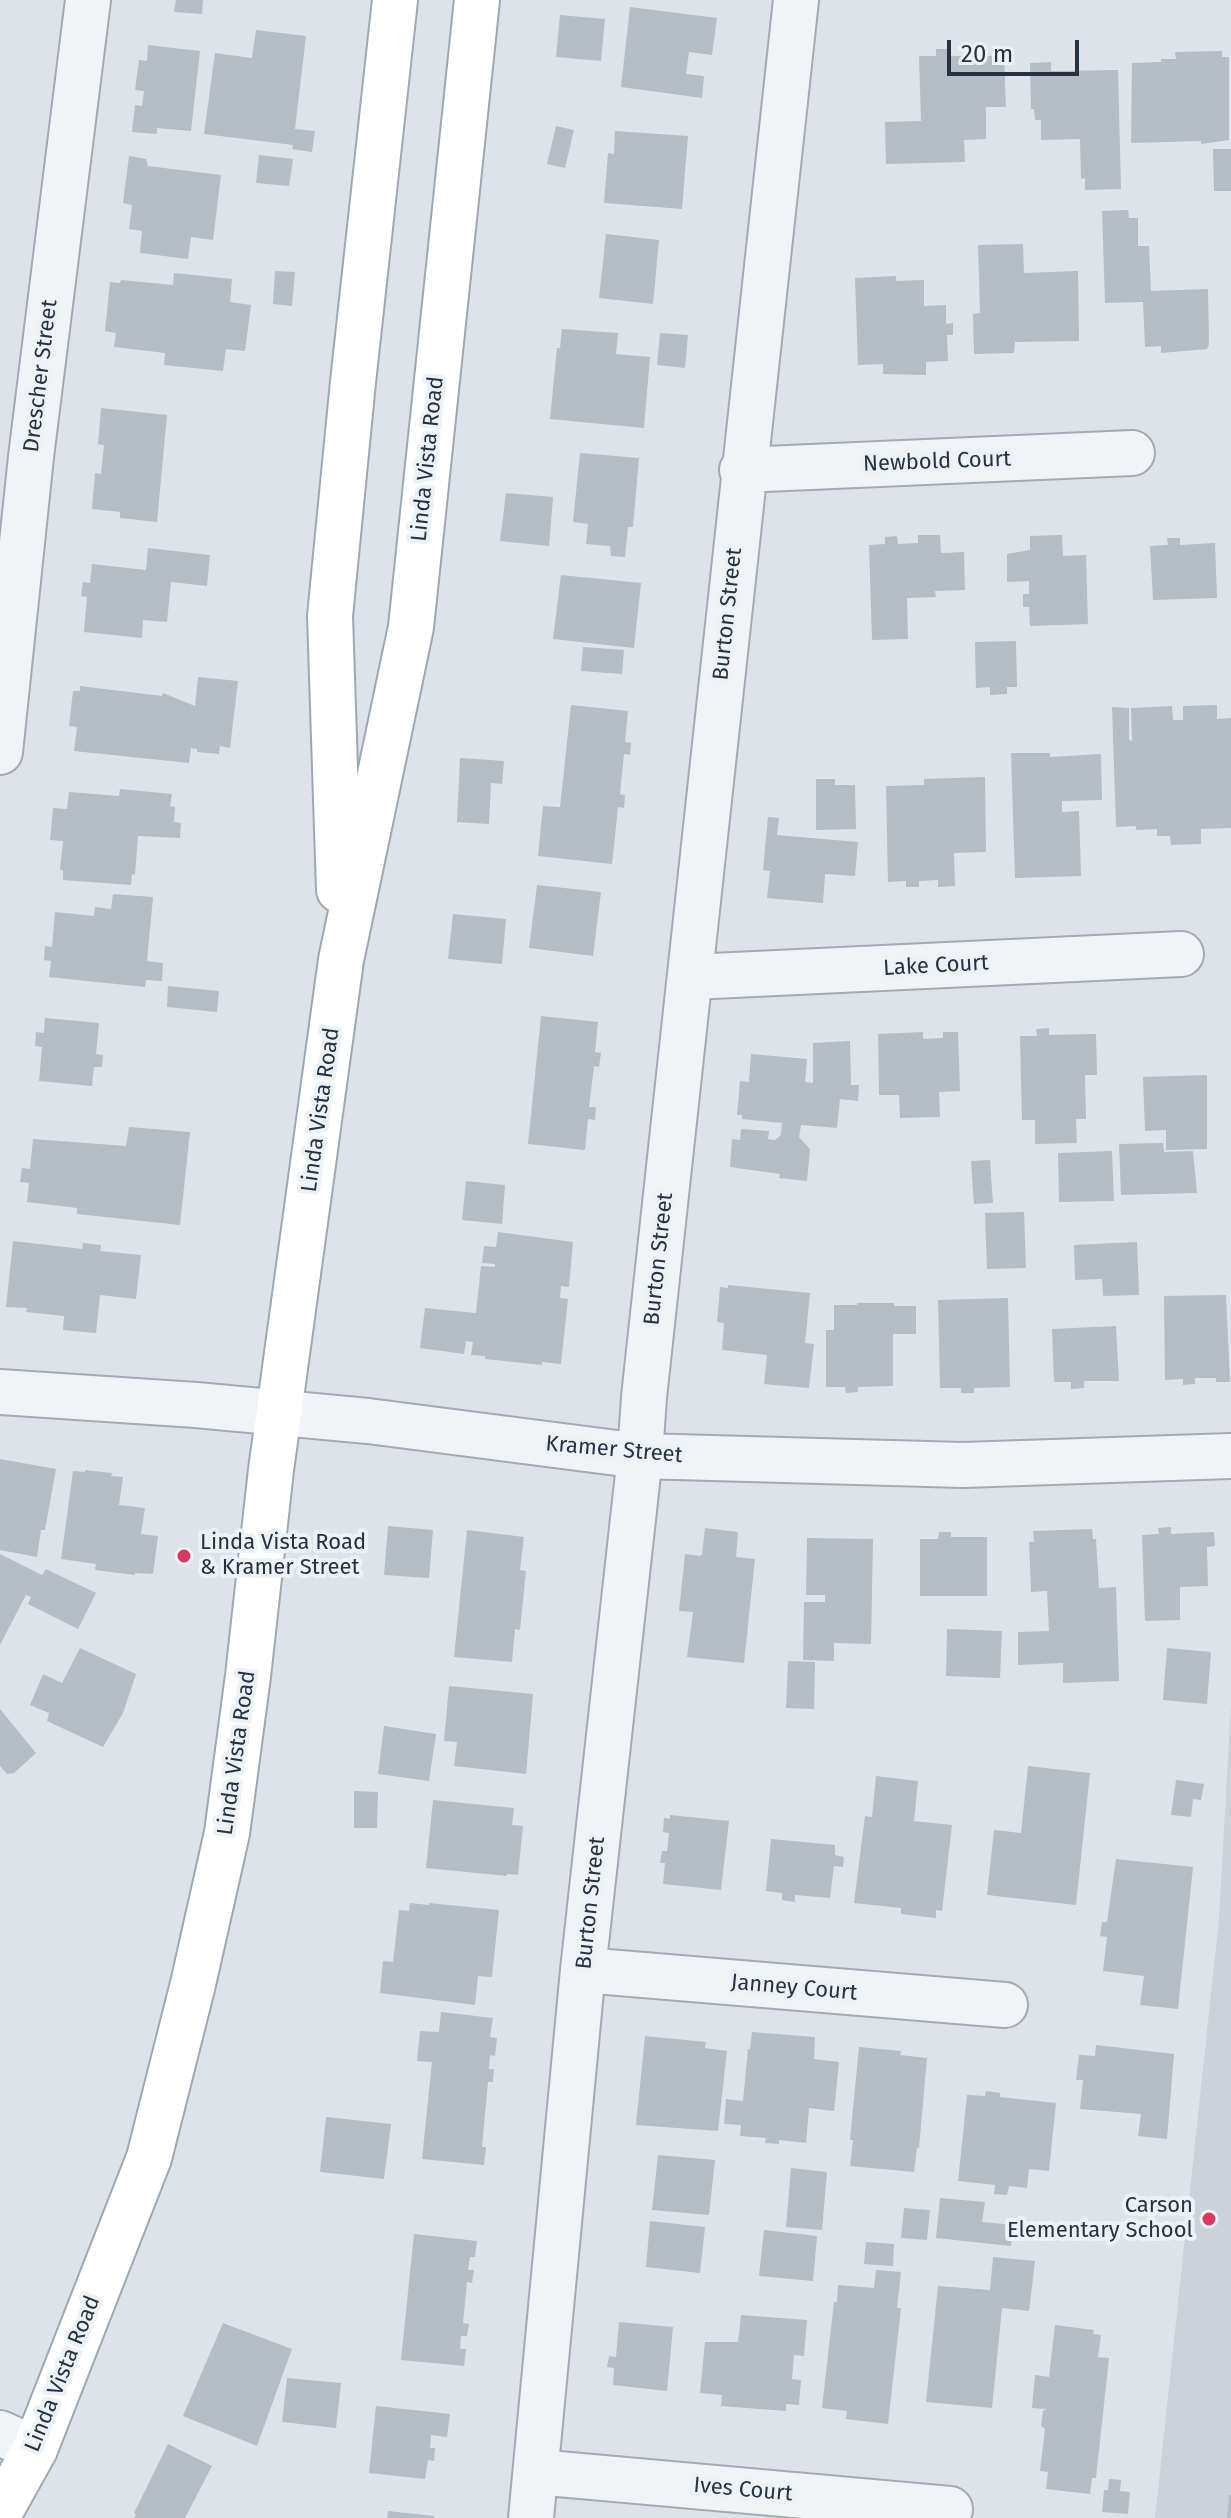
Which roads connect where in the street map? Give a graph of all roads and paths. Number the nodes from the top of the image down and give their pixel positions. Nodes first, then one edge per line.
1 (88, 0) edge
2 (395, 0) edge
3 (477, 0) edge
4 (796, 0) edge
5 (1132, 453) dead end
6 (15, 455) edge
7 (742, 470) junction
8 (0, 752) edge
9 (1181, 954) dead end
10 (341, 960) junction
11 (691, 977) junction
12 (0, 1392) edge
13 (280, 1413) junction
14 (640, 1456) junction
15 (1231, 1456) edge
16 (583, 1970) junction
17 (1005, 2005) dead end
18 (17, 2441) edge
19 (536, 2472) junction
20 (950, 2509) dead end
21 (0, 2512) edge
22 (531, 2518) edge

1 - 6 street, Drescher Street
2 - 10 main road, Linda Vista Road
3 - 10 main road, Linda Vista Road
4 - 7 street, Burton Street
5 - 7 street, Newbold Court
6 - 8 street, Drescher Street
7 - 11 street, Burton Street
9 - 11 street, Lake Court
10 - 13 main road, Linda Vista Road
11 - 14 street, Burton Street
12 - 13 street, Kramer Street
13 - 14 street, Kramer Street
13 - 18 main road, Linda Vista Road
14 - 15 street, Kramer Street
14 - 16 street, Burton Street
16 - 17 street, Janney Court
16 - 19 street, Burton Street
18 - 21 main road, Linda Vista Road
19 - 20 street, Ives Court
19 - 22 street, Burton Street

